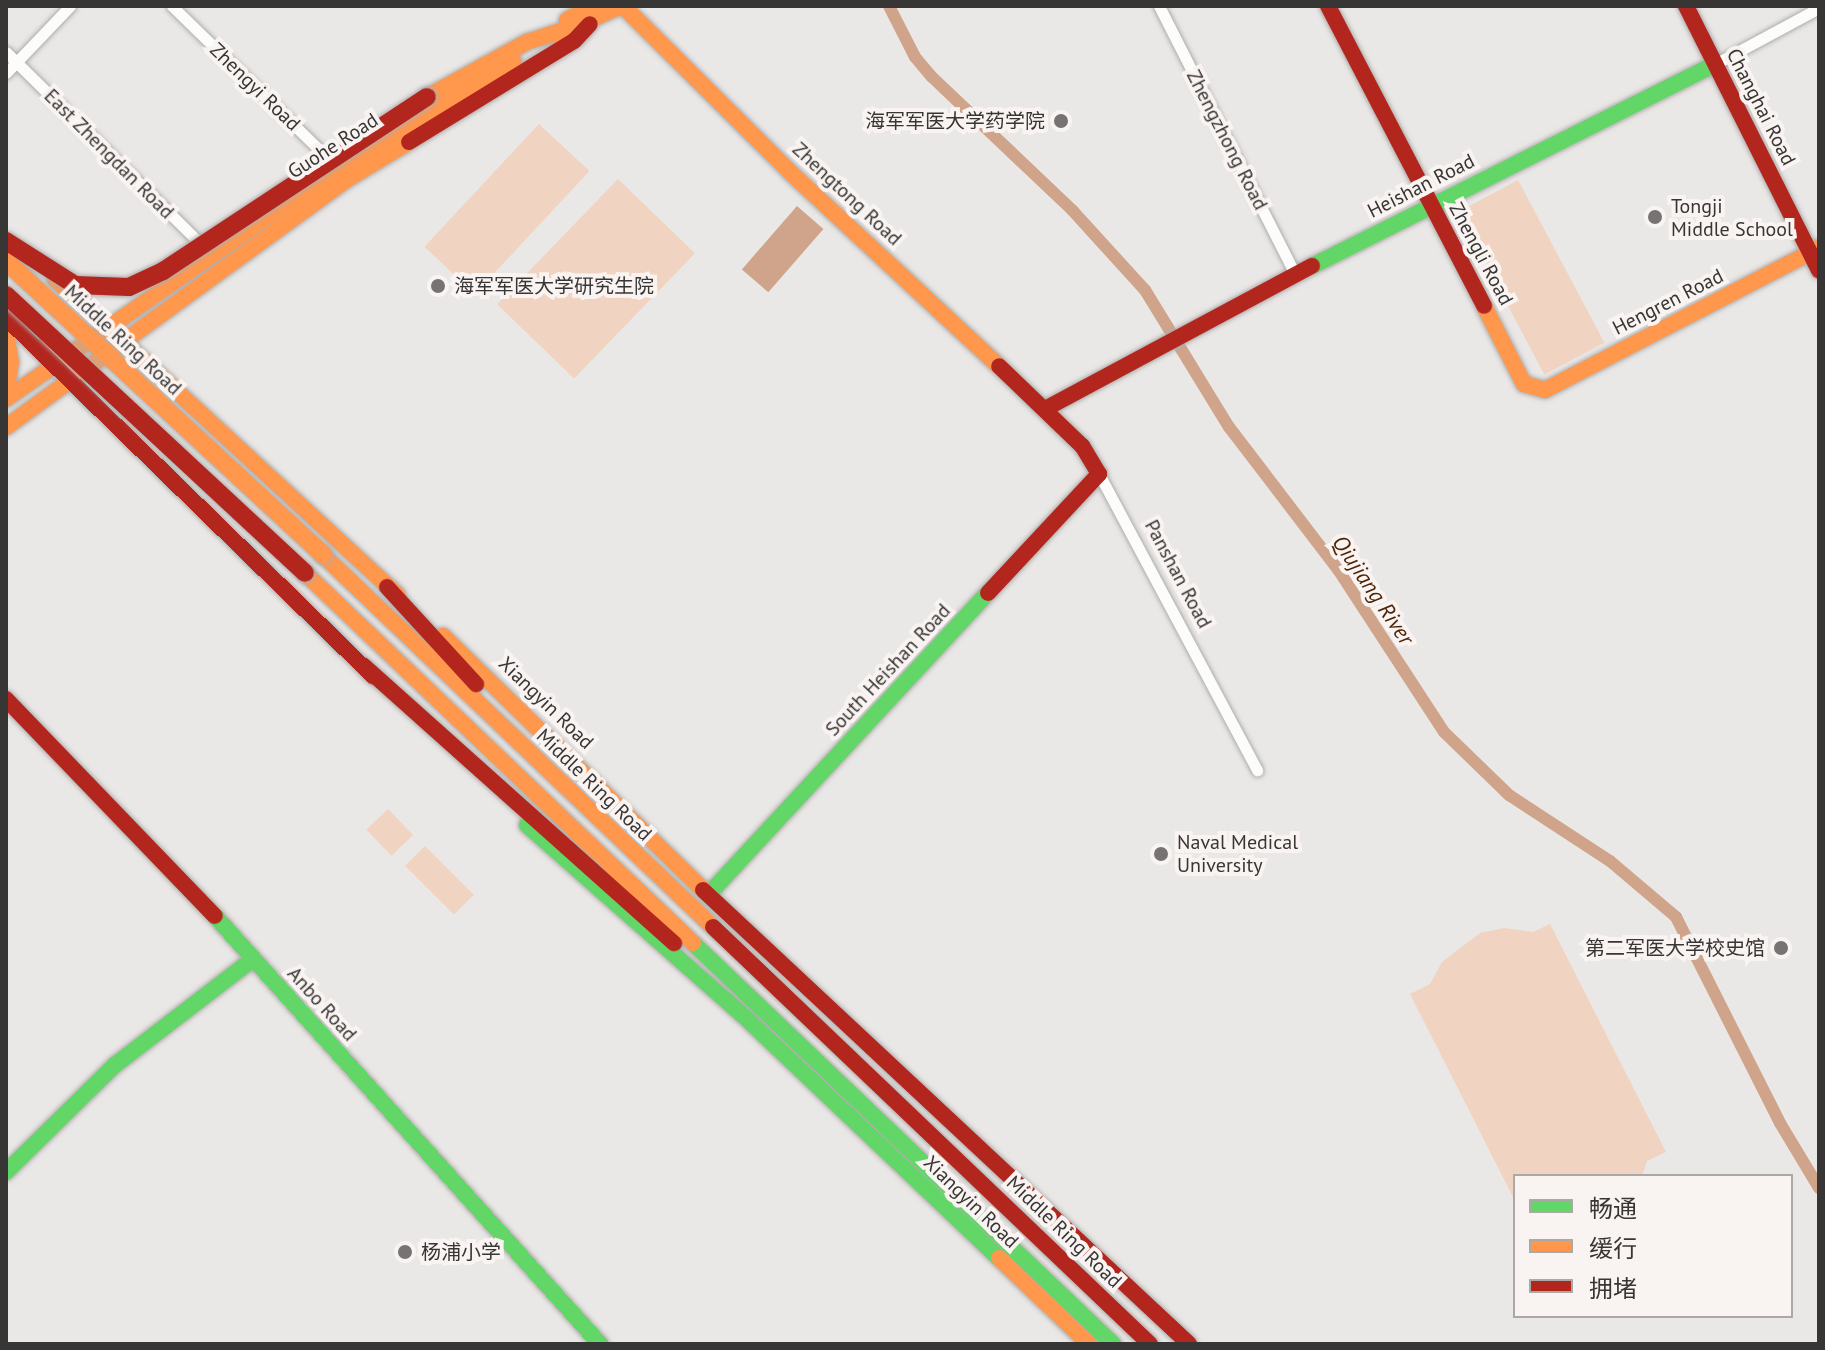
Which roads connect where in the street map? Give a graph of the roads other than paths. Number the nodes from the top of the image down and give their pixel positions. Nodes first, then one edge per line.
1 (70, 6) edge
2 (172, 6) edge
3 (622, 6) edge
4 (1159, 6) edge
5 (1328, 6) edge
6 (1686, 6) edge
7 (1819, 8) edge
8 (594, 13) edge
9 (567, 29) junction
10 (527, 42) junction
11 (6, 52) edge
12 (16, 62) junction
13 (1715, 64) junction
14 (6, 73) edge
15 (338, 168) junction
16 (1430, 205) junction
17 (6, 233) edge
18 (6, 241) edge
19 (1814, 250) edge
20 (212, 255) junction
21 (6, 261) edge
22 (1819, 270) edge
23 (1295, 274) junction
24 (6, 295) edge
25 (6, 303) edge
26 (6, 318) edge
27 (6, 334) edge
28 (114, 334) junction
29 (67, 369) junction
30 (1535, 389) joint
31 (6, 397) edge
32 (1045, 409) junction
33 (6, 427) edge
34 (1099, 474) junction
35 (387, 587) junction
36 (364, 666) junction
37 (6, 699) edge
38 (1257, 770) dead end
39 (611, 832) junction
40 (708, 895) junction
41 (253, 959) junction
42 (768, 1017) junction
43 (6, 1172) edge
44 (600, 1344) edge
45 (1089, 1344) edge
46 (1113, 1344) edge
47 (1150, 1344) edge
48 (1189, 1344) edge

1 - 12 street
2 - 15 street, Zhengyi Road
3 - 8 main road, Guohe Road
3 - 32 main road, Zhengtong Road
4 - 23 street, Zhengzhong Road
5 - 16 main road, Zhengli Road
6 - 13 main road, Changhai Road
7 - 13 street, Heishan Road
8 - 9 main road, Guohe Road
8 - 10 main road
8 - 28 main road, Guohe Road
9 - 10 main road
9 - 15 main road, Guohe Road
10 - 18 main road, bridge
11 - 12 street, East Zhengdan Road
12 - 14 street
12 - 20 street, East Zhengdan Road
13 - 16 main road, Heishan Road
13 - 19 main road, Changhai Road
15 - 20 main road, Guohe Road
16 - 23 main road, Heishan Road
16 - 30 main road, Zhengli Road
17 - 28 main road, Xiangyin Road
19 - 22 main road, Changhai Road
19 - 30 main road, Hengren Road
20 - 28 main road, Guohe Road
21 - 39 main road, Middle Ring Road, bridge
23 - 32 main road, Heishan Road
24 - 42 main road, bridge
25 - 29 main road, Xiangyin Road
26 - 29 main road, Xiangyin Road
27 - 31 main road
28 - 29 main road
28 - 35 main road, Xiangyin Road
29 - 31 main road
29 - 33 main road
29 - 36 main road, Xiangyin Road
32 - 34 main road, Panshan Road
34 - 38 street, Panshan Road
34 - 40 main road, South Heishan Road
35 - 39 main road
35 - 40 main road, Xiangyin Road
36 - 42 main road
36 - 45 main road, Xiangyin Road
37 - 41 main road, Anbo Road
39 - 47 main road, Middle Ring Road
40 - 48 main road, Xiangyin Road
41 - 43 main road
41 - 44 main road, Anbo Road
42 - 46 main road

